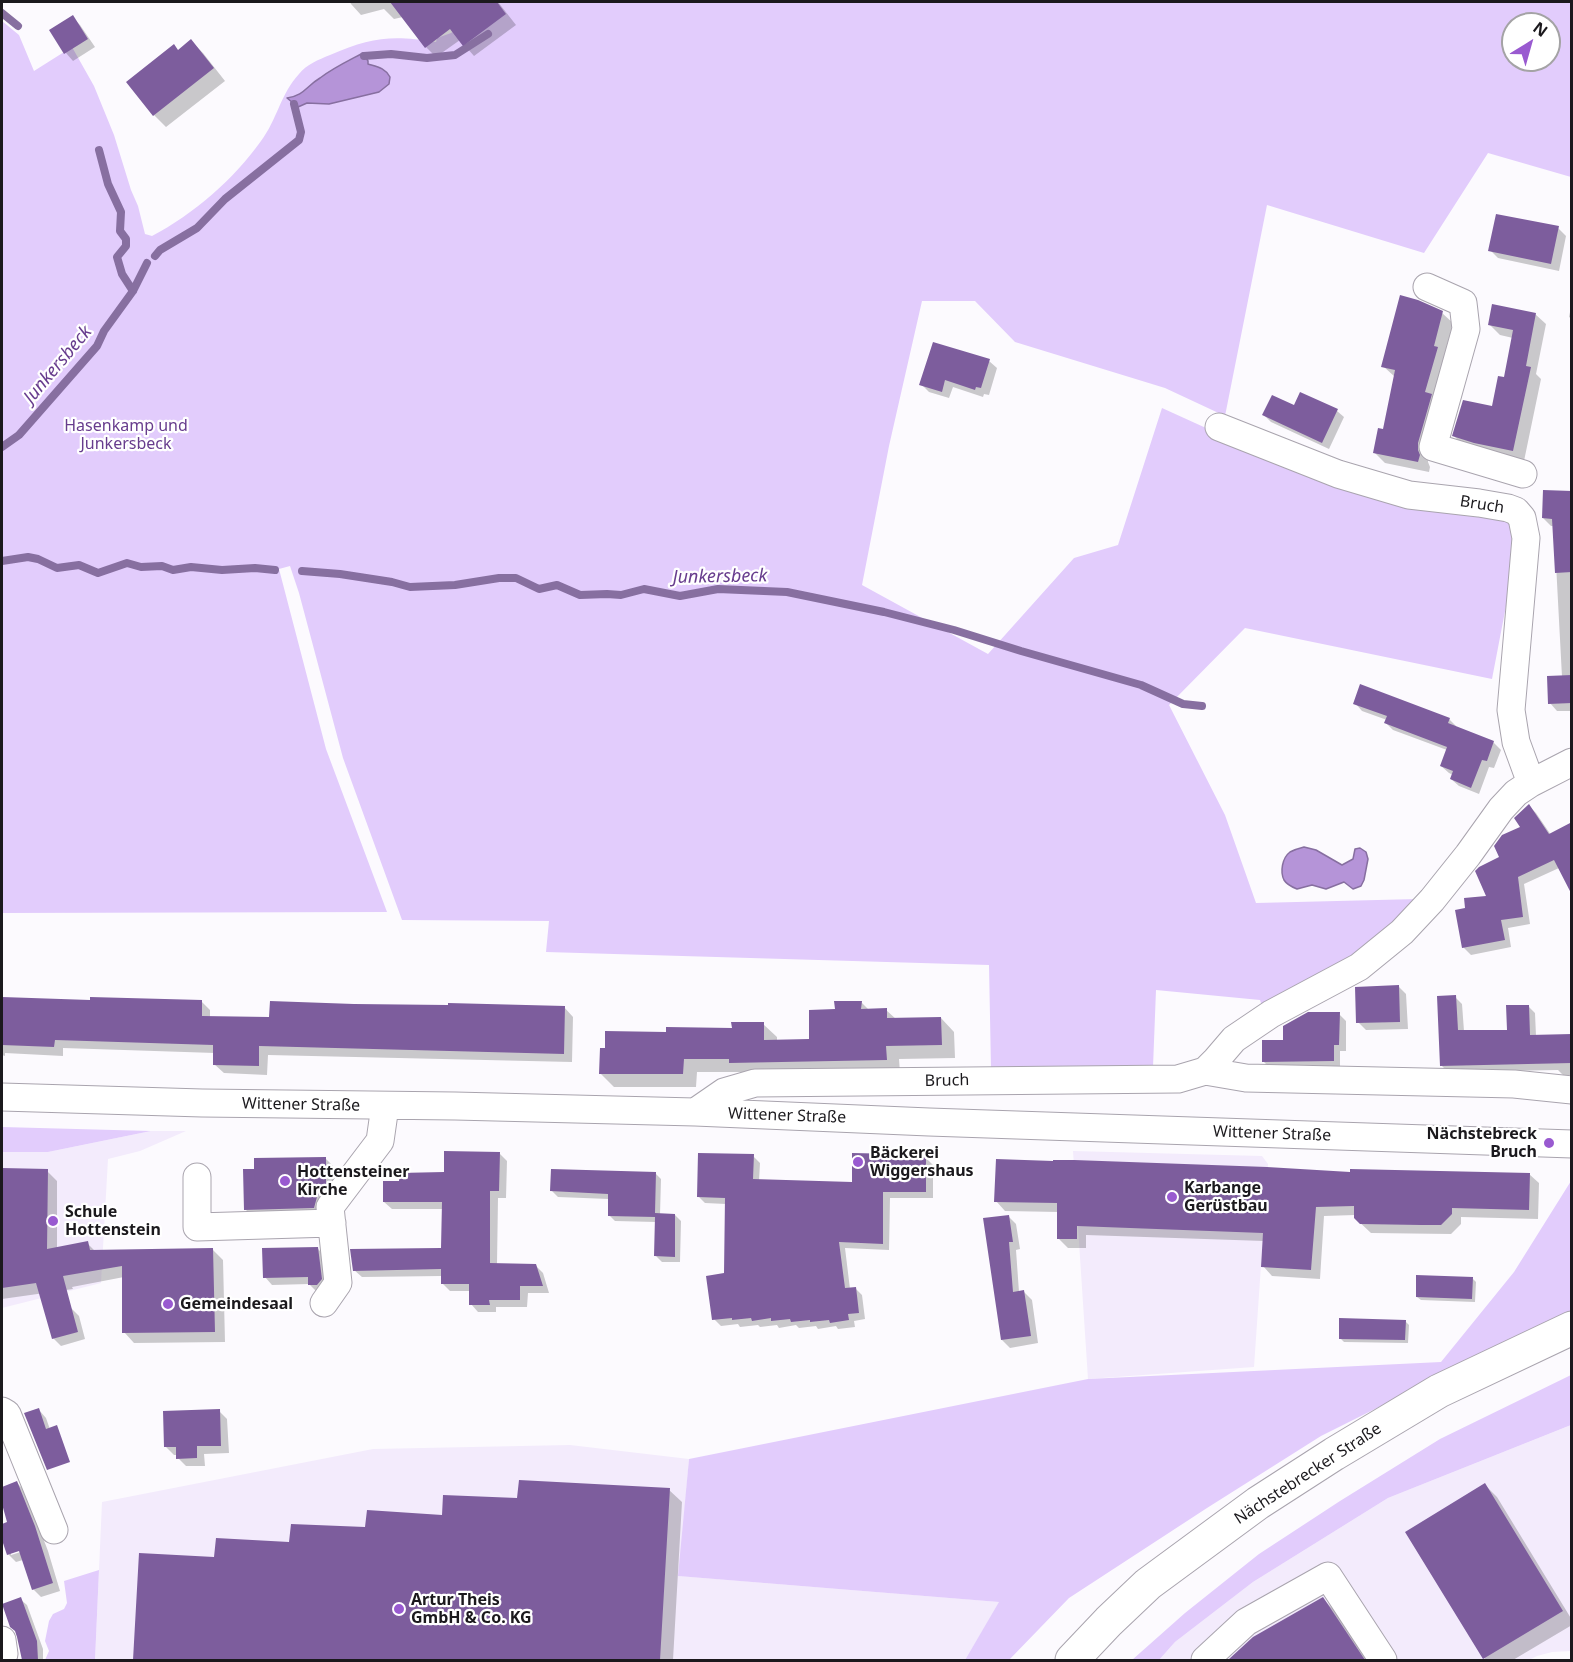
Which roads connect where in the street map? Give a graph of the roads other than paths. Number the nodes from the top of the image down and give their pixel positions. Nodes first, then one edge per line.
1 (1427, 286) dead end
2 (1219, 427) dead end
3 (1523, 474) dead end
4 (1572, 762) edge
5 (1531, 783) junction
6 (1205, 1071) junction
7 (1572, 1090) edge
8 (2, 1097) edge
9 (386, 1106) junction
10 (695, 1112) junction
11 (1572, 1144) edge
12 (197, 1177) dead end
13 (332, 1224) junction
14 (324, 1303) dead end
15 (1572, 1328) edge
16 (2, 1411) edge
17 (54, 1530) dead end
18 (1072, 1660) edge
19 (1205, 1660) edge
20 (1383, 1660) edge

1 - 3 street
2 - 5 street, Bruch
4 - 5 street
5 - 6 street
6 - 7 street, Bruch
6 - 10 street, Bruch
8 - 9 street, Wittener Straße
9 - 10 street, Wittener Straße
9 - 13 street
10 - 11 street, Wittener Straße
12 - 13 street
13 - 14 street
15 - 18 main road, Nächstebrecker Straße
16 - 17 street
19 - 20 street

